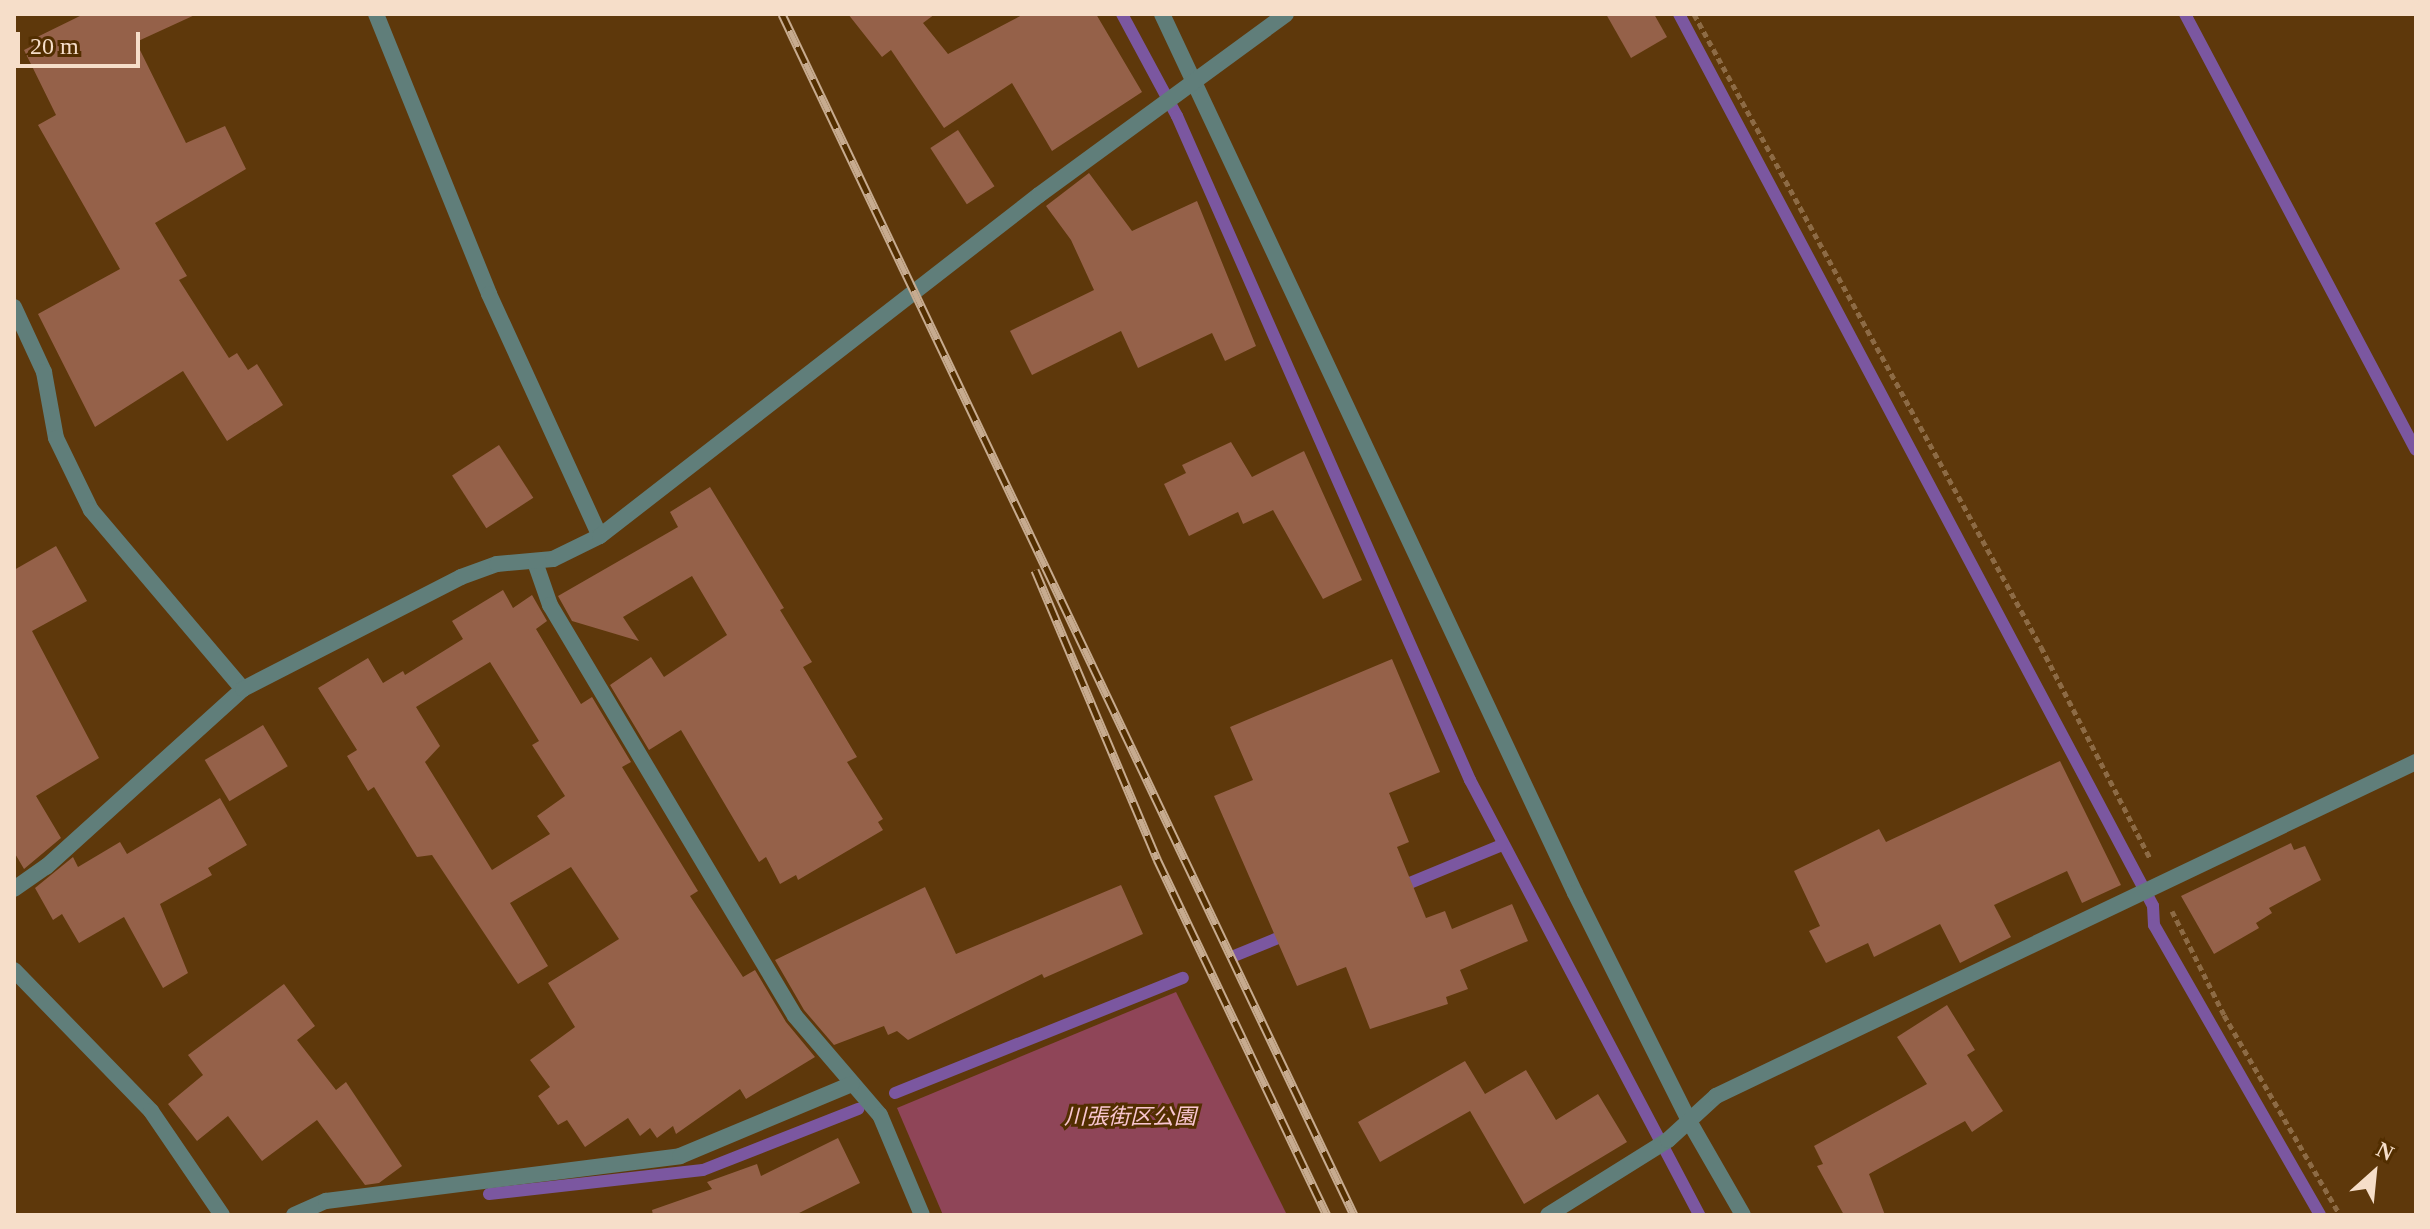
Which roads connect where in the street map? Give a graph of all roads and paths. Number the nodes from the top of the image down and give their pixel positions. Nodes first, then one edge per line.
1 (376, 14) edge
2 (1162, 14) edge
3 (1286, 14) edge
4 (1694, 14) edge
5 (1197, 81) junction
6 (14, 307) edge
7 (600, 536) junction
8 (535, 562) junction
9 (243, 689) junction
10 (2416, 762) edge
11 (14, 889) edge
12 (2153, 891) junction
13 (14, 970) edge
14 (852, 1084) junction
15 (1689, 1121) junction
16 (222, 1215) edge
17 (294, 1215) edge
18 (922, 1215) edge
19 (1548, 1215) edge
20 (1743, 1215) edge
21 (2340, 1215) edge

1 - 7 street
2 - 5 street
3 - 5 street
4 - 12 path
5 - 7 street
5 - 15 street
6 - 9 street
7 - 8 street
8 - 9 street
8 - 14 street
9 - 11 street
10 - 12 street
12 - 15 street
12 - 21 path
13 - 16 street
14 - 17 street
14 - 18 street
15 - 19 street
15 - 20 street

